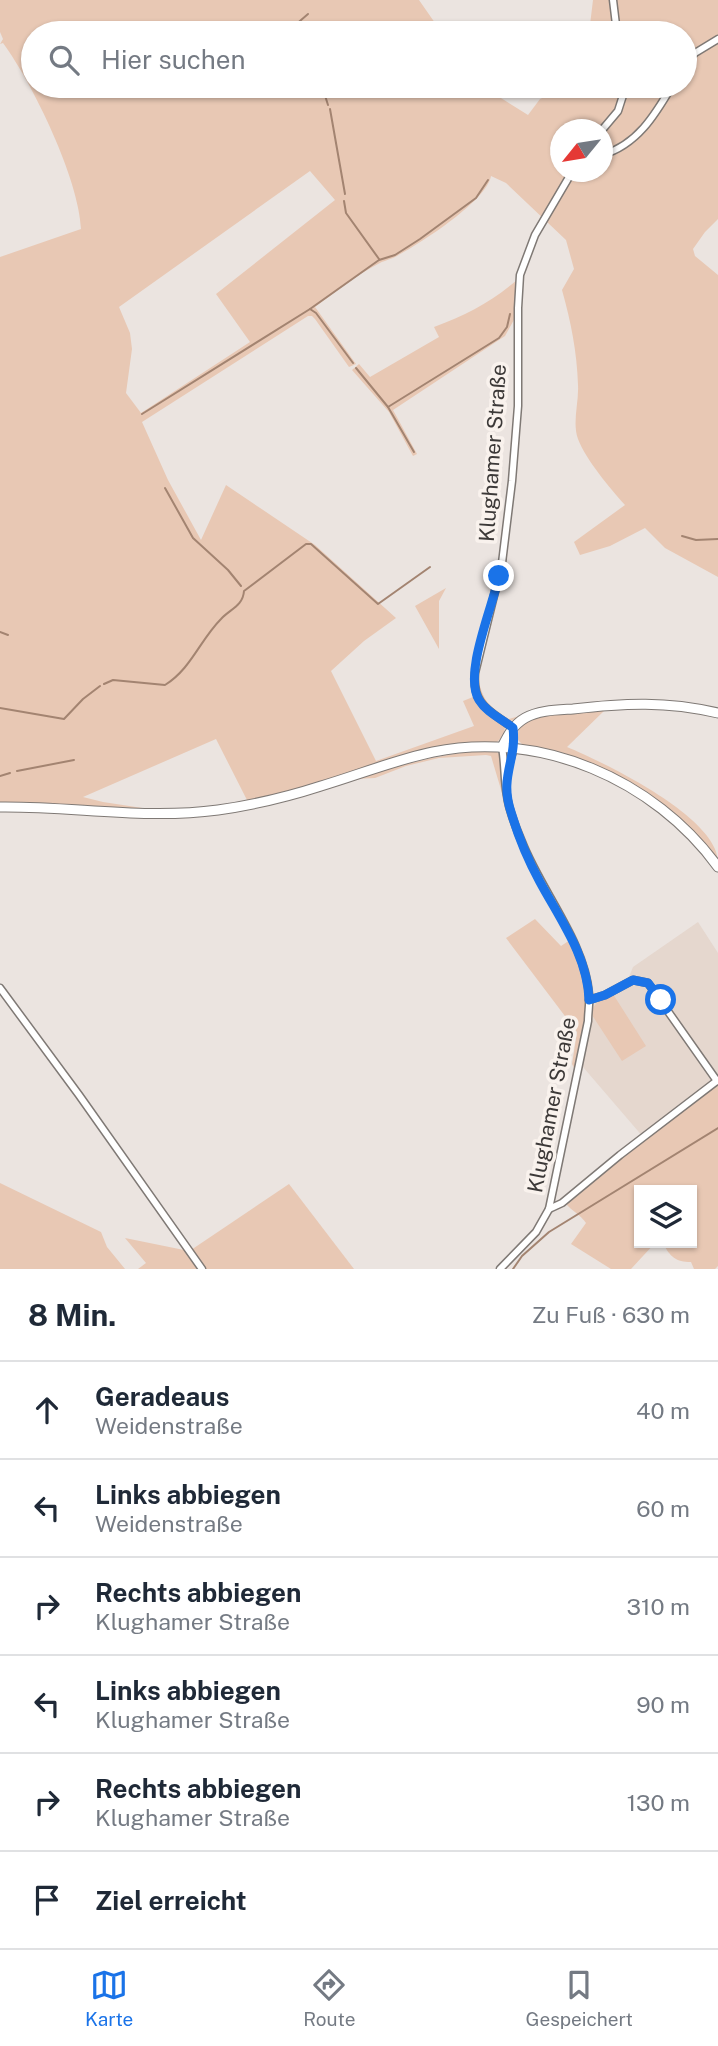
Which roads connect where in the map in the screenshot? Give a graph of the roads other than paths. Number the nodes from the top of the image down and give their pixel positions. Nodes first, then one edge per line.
1 (614, 0) edge
2 (616, 21) edge
3 (718, 39) edge
4 (697, 52) edge
5 (622, 98) edge
6 (664, 98) edge
7 (612, 119) edge
8 (613, 150) edge
9 (566, 182) edge
10 (718, 713) edge
11 (513, 728) junction
12 (502, 747) junction
13 (514, 748) junction
14 (506, 772) junction
15 (0, 807) edge
16 (718, 867) edge
17 (0, 988) edge
18 (589, 1000) junction
19 (717, 1081) edge
20 (549, 1209) junction
21 (201, 1268) edge
22 (500, 1269) edge

1 - 2 street
3 - 4 street
5 - 7 street
6 - 8 street
9 - 11 street, Klughamer Straße
10 - 11 main road
11 - 12 main road
11 - 13 main road
12 - 13 main road
12 - 14 street, Klughamer Straße
12 - 15 main road
13 - 14 street, Klughamer Straße
13 - 16 main road
14 - 18 street, Klughamer Straße
17 - 21 street
18 - 19 street
18 - 20 street, Klughamer Straße
19 - 20 street
20 - 22 street

